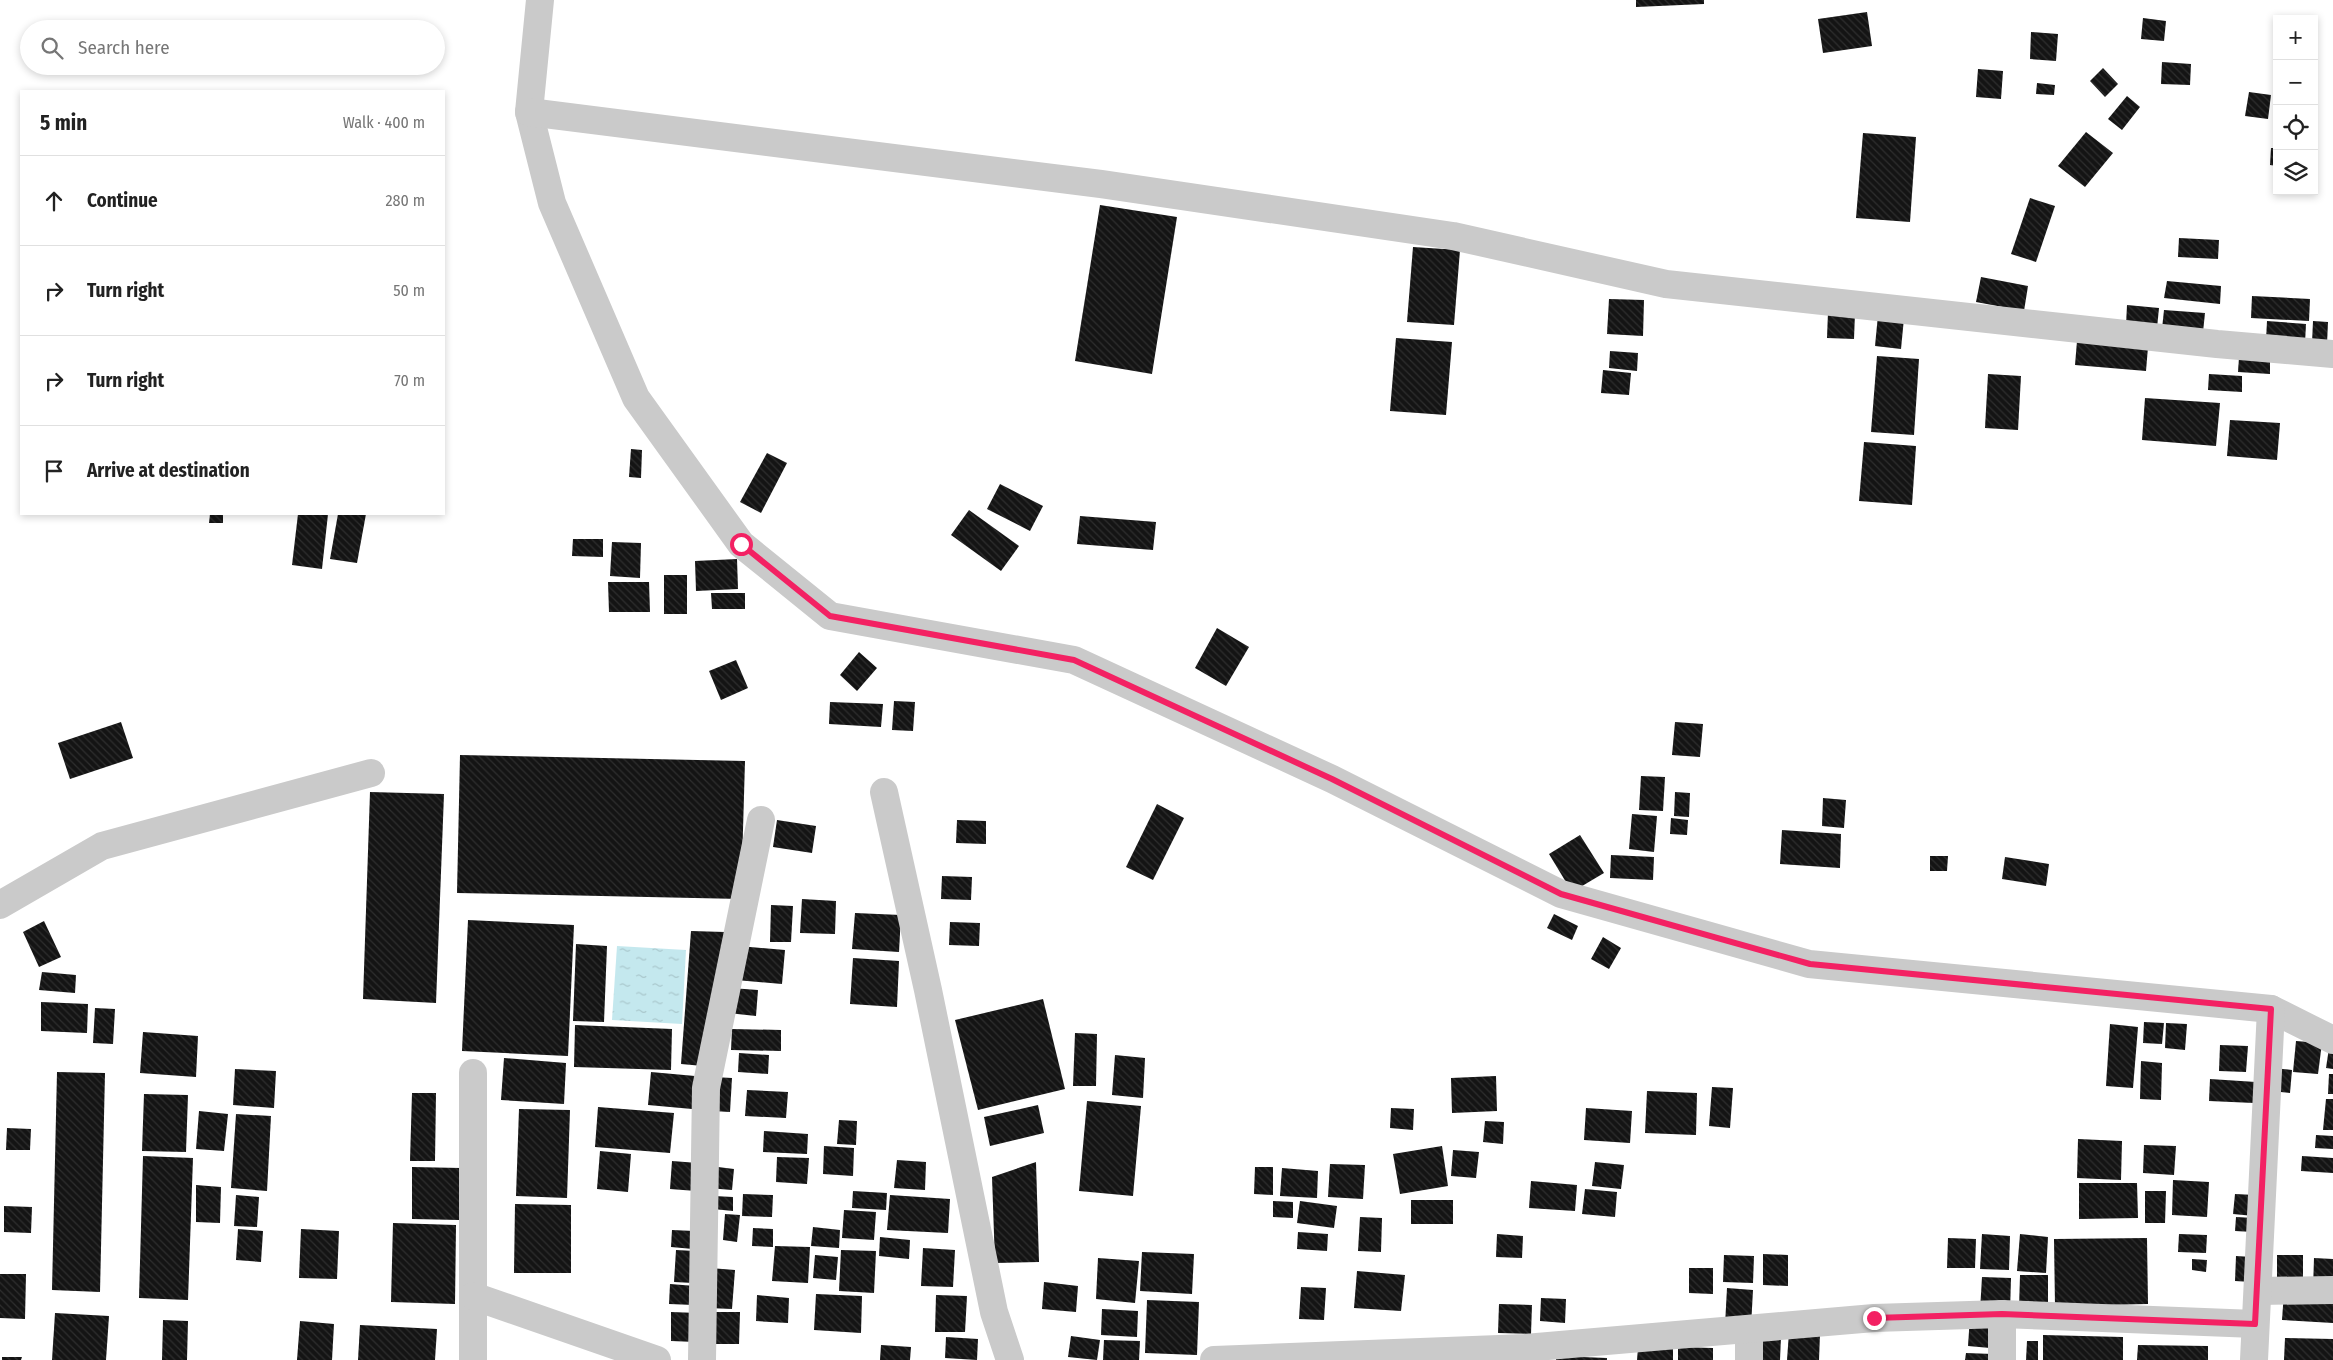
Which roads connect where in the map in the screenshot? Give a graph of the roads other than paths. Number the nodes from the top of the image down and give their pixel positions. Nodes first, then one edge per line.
1 (540, 0) edge
2 (530, 112) junction
3 (2333, 354) edge
4 (371, 773) dead end
5 (884, 792) dead end
6 (761, 820) dead end
7 (0, 905) edge
8 (2271, 1009) junction
9 (2333, 1040) edge
10 (473, 1073) dead end
11 (2333, 1290) edge
12 (2258, 1291) junction
13 (473, 1296) junction
14 (2002, 1314) junction
15 (2255, 1324) junction
16 (1749, 1329) junction
17 (1265, 1359) edge
18 (473, 1360) edge
19 (657, 1360) edge
20 (702, 1360) edge
21 (1010, 1360) edge
22 (1214, 1360) edge
23 (1749, 1360) edge
24 (2002, 1360) edge
25 (2254, 1360) edge

1 - 2 street
2 - 3 street
2 - 8 street
4 - 7 street
5 - 21 street
6 - 20 street
8 - 9 street
8 - 12 street
10 - 13 street
11 - 12 street
12 - 15 street
13 - 18 street
13 - 19 street
14 - 15 street
14 - 16 street
14 - 24 street
15 - 25 street
16 - 17 street
16 - 23 street
17 - 22 street

